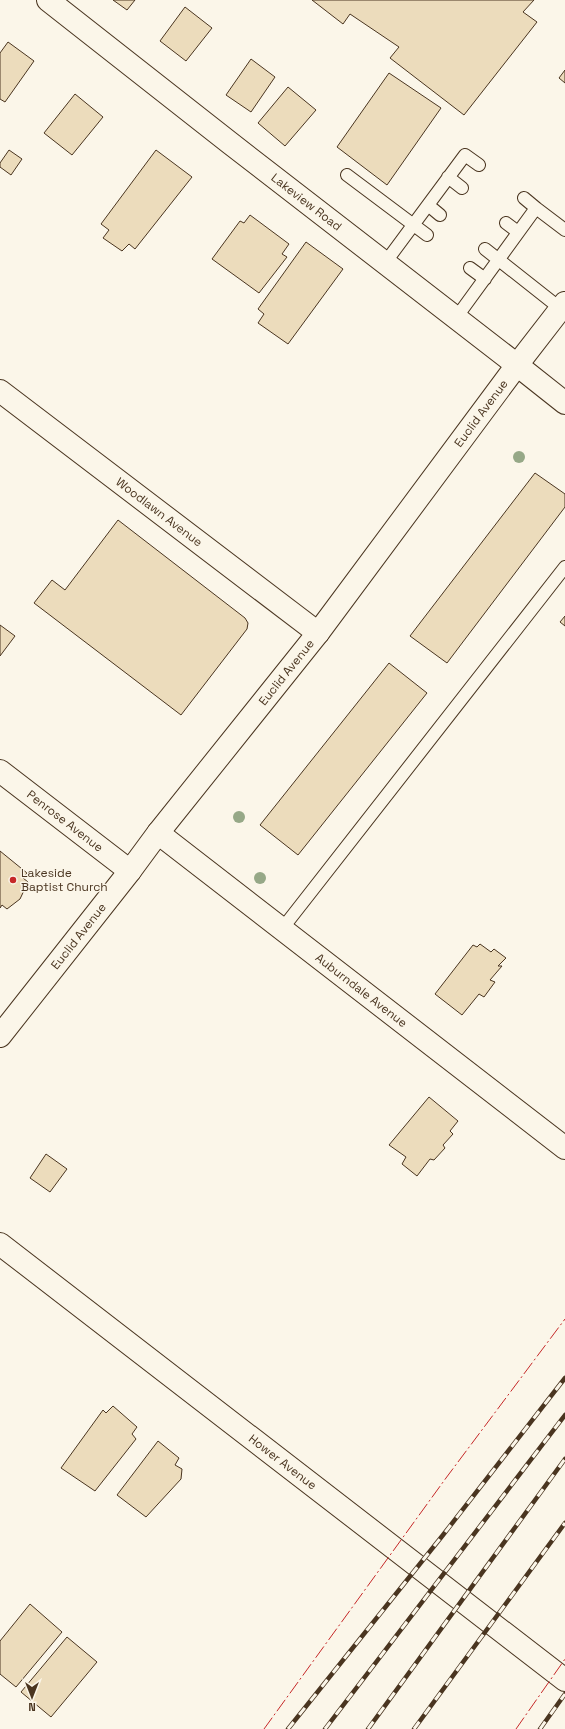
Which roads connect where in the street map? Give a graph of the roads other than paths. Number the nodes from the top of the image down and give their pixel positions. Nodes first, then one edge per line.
1 (48, 0) edge
2 (479, 165) dead end
3 (347, 175) dead end
4 (448, 177) junction
5 (462, 188) dead end
6 (524, 198) dead end
7 (428, 205) junction
8 (536, 208) junction
9 (440, 215) dead end
10 (506, 223) dead end
11 (413, 224) junction
12 (565, 230) edge
13 (518, 232) junction
14 (427, 235) dead end
15 (485, 249) dead end
16 (498, 260) junction
17 (385, 262) junction
18 (470, 268) dead end
19 (485, 279) junction
20 (563, 306) edge
21 (456, 318) junction
22 (517, 365) junction
23 (0, 391) edge
24 (565, 403) edge
25 (565, 567) edge
26 (318, 633) junction
27 (0, 772) edge
28 (158, 833) junction
29 (130, 871) junction
30 (282, 929) junction
31 (0, 1036) edge
32 (565, 1148) edge
33 (0, 1244) edge
34 (565, 1680) edge

1 - 17 street, Lakeview Road
2 - 4 lane
3 - 11 lane
4 - 5 lane
4 - 7 lane
6 - 8 lane
7 - 9 lane
7 - 11 lane
8 - 12 lane
8 - 13 lane
10 - 13 lane
11 - 14 lane
11 - 17 lane
13 - 16 lane
15 - 16 lane
16 - 19 lane
16 - 20 lane
17 - 21 street, Lakeview Road
18 - 19 lane
19 - 21 lane
20 - 22 street, Euclid Avenue
21 - 22 street, Lakeview Road
22 - 24 street, Lakeview Road
22 - 26 street, Euclid Avenue
23 - 26 street, Woodlawn Avenue
25 - 30 lane
26 - 28 street, Euclid Avenue
27 - 29 street, Penrose Avenue
28 - 29 street, Euclid Avenue
28 - 30 street, Auburndale Avenue
29 - 31 street, Euclid Avenue
30 - 32 street, Auburndale Avenue
33 - 34 street, Hower Avenue

